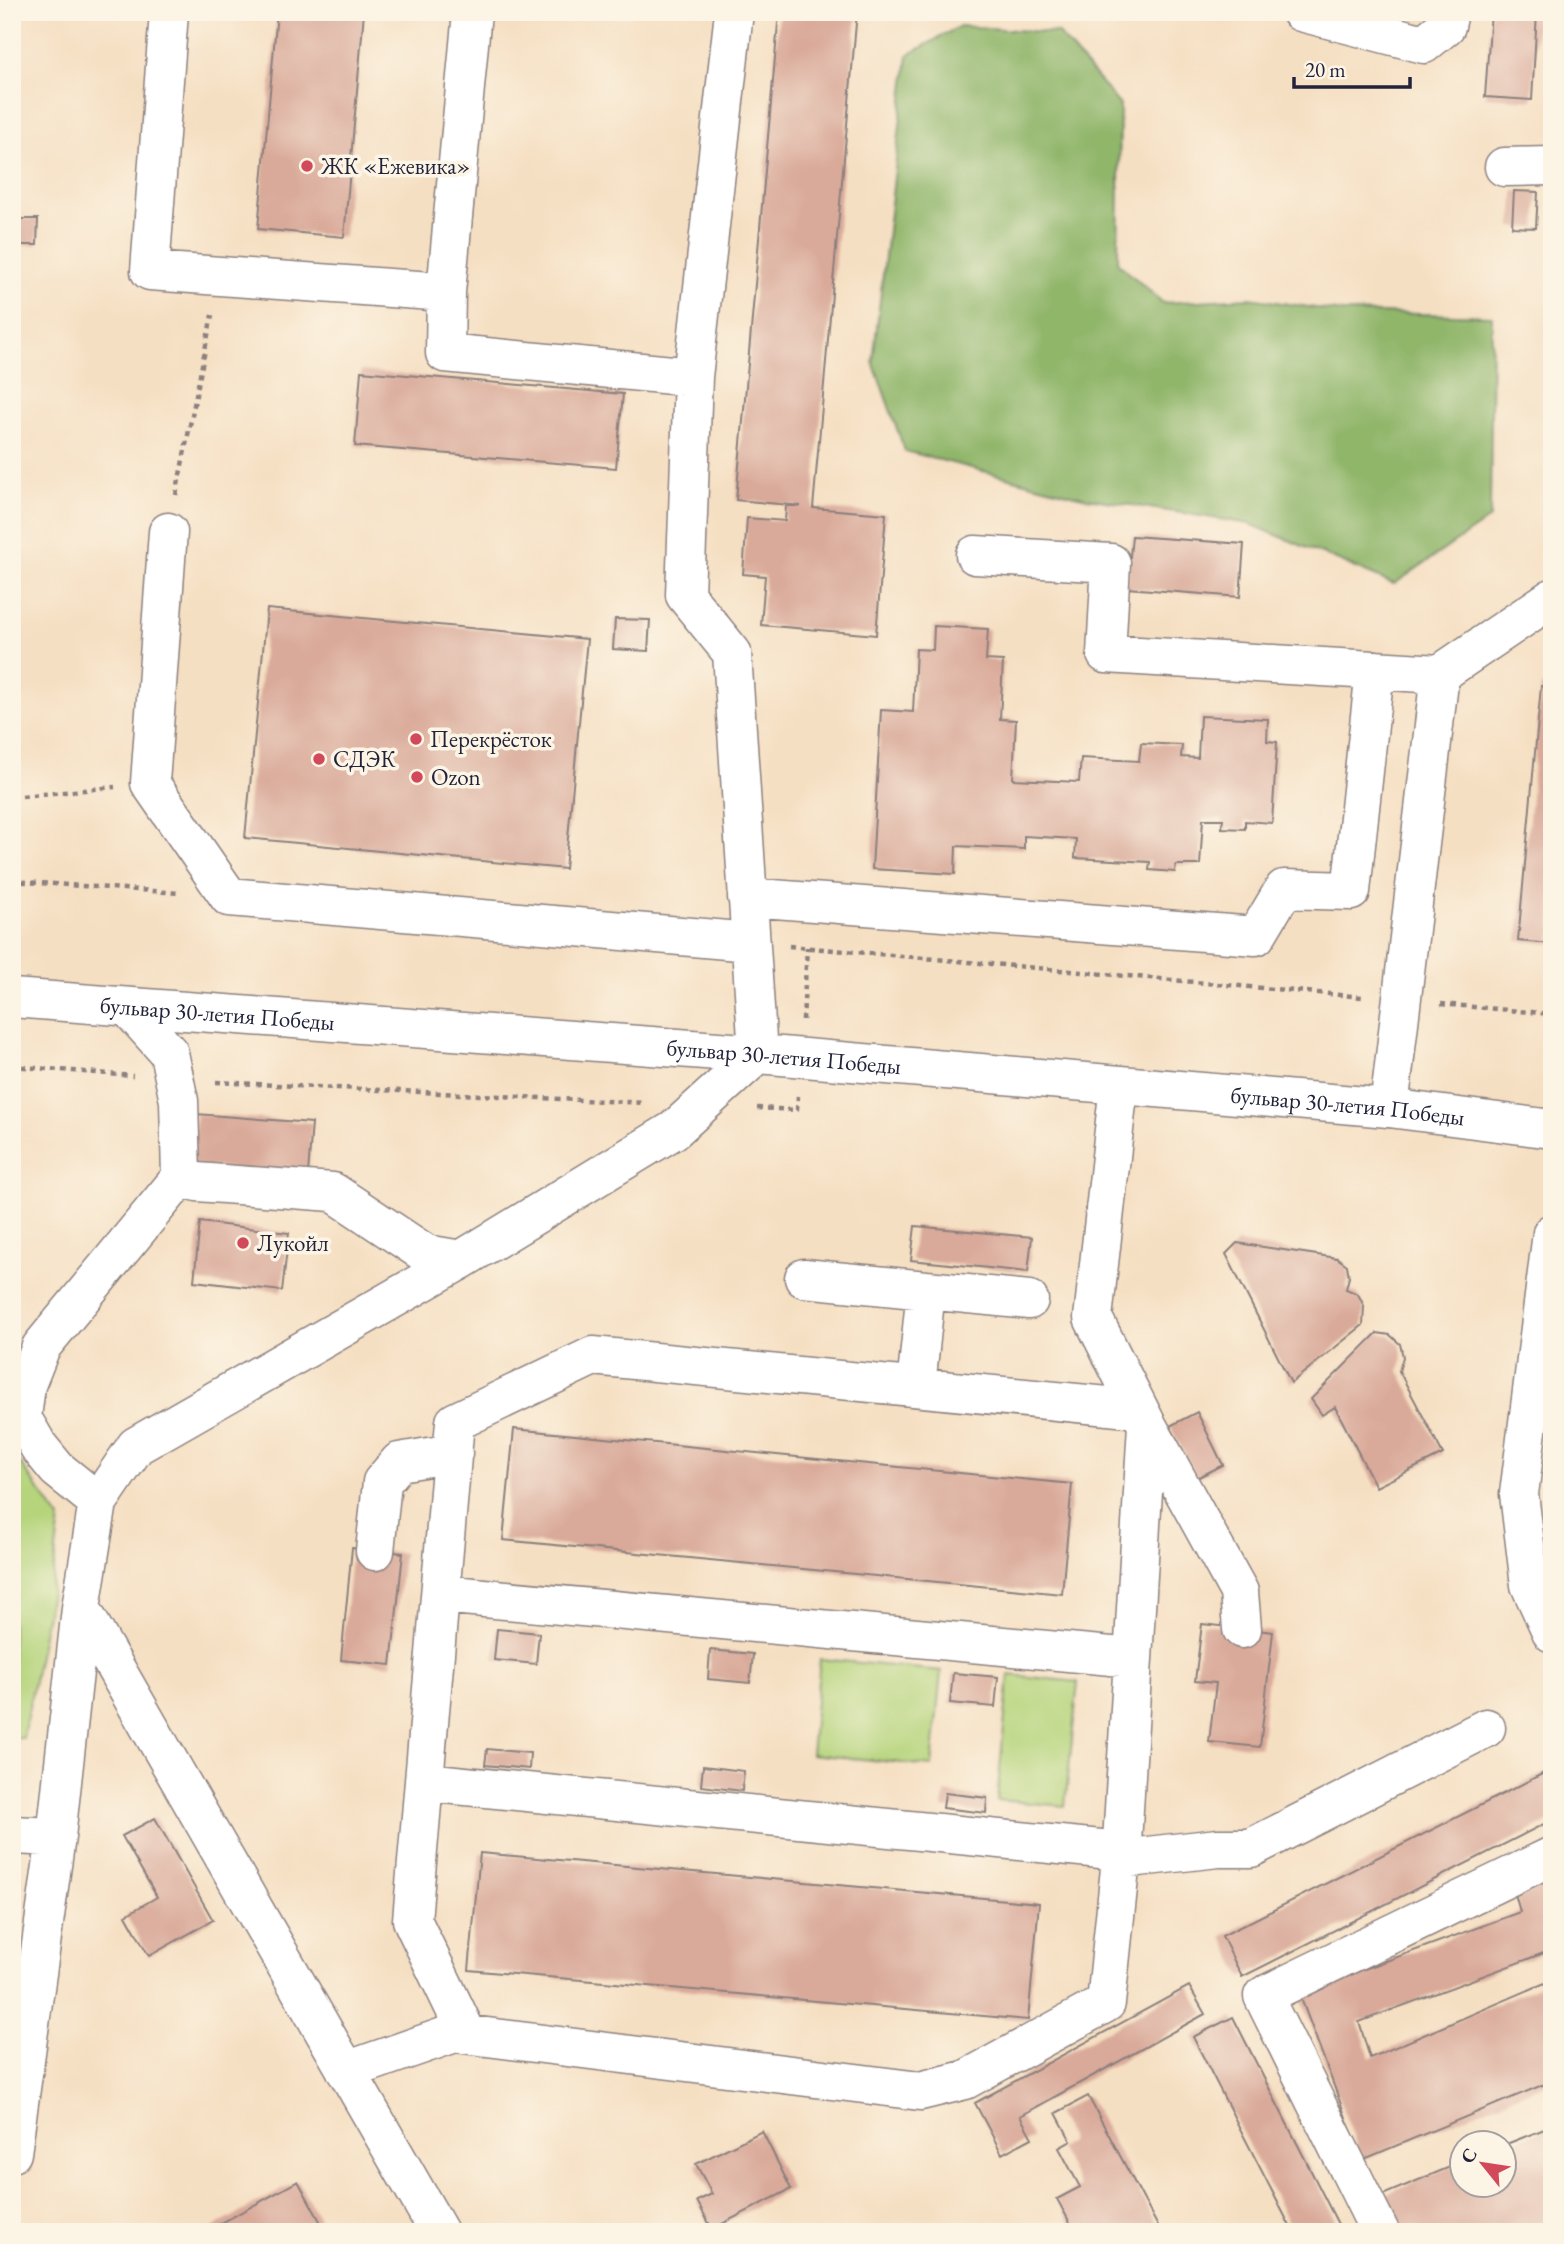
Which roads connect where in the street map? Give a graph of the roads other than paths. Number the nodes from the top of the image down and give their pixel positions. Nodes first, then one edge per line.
1 (169, 12) edge
2 (472, 12) edge
3 (734, 12) edge
4 (1301, 12) edge
5 (1449, 12) edge
6 (1552, 166) edge
7 (1504, 167) dead end
8 (446, 292) junction
9 (693, 377) junction
10 (168, 532) road end
11 (975, 555) dead end
12 (1552, 598) edge
13 (1375, 670) junction
14 (1440, 674) junction
15 (747, 897) junction
16 (750, 942) junction
17 (12, 998) edge
18 (128, 1007) junction
19 (758, 1054) junction
20 (1119, 1085) junction
21 (1389, 1108) junction
22 (1552, 1129) edge
23 (181, 1177) junction
24 (1551, 1251) edge
25 (461, 1260) junction
26 (804, 1278) dead end
27 (926, 1290) junction
28 (1029, 1300) dead end
29 (916, 1387) junction
30 (1143, 1417) junction
31 (453, 1453) junction
32 (1536, 1481) edge
33 (98, 1502) junction
34 (375, 1550) dead end
35 (441, 1594) junction
36 (81, 1608) junction
37 (1242, 1629) dead end
38 (1552, 1633) edge
39 (1133, 1658) junction
40 (1486, 1728) dead end
41 (425, 1782) junction
42 (12, 1835) edge
43 (56, 1837) junction
44 (1121, 1855) junction
45 (1552, 1856) edge
46 (467, 2035) junction
47 (346, 2071) junction
48 (12, 2153) edge
49 (439, 2232) edge
50 (1380, 2232) edge

1 - 8 main road
2 - 8 main road
3 - 9 main road
4 - 5 main road
6 - 7 main road
8 - 9 main road
9 - 15 main road
10 - 16 main road
11 - 13 main road
12 - 14 main road
13 - 14 main road
13 - 15 main road
14 - 21 main road
15 - 16 main road
16 - 19 main road
17 - 18 main road, бульвар 30-летия Победы
18 - 19 main road, бульвар 30-летия Победы
18 - 23 main road
19 - 20 main road, бульвар 30-летия Победы
19 - 25 main road
20 - 21 main road, бульвар 30-летия Победы
20 - 30 main road
21 - 22 main road, бульвар 30-летия Победы
23 - 25 main road
23 - 33 main road
24 - 32 main road
25 - 33 main road
26 - 27 main road
27 - 28 main road
27 - 29 main road
29 - 30 main road
29 - 31 main road
30 - 37 main road
30 - 39 main road
31 - 34 main road
31 - 35 main road
32 - 38 main road
33 - 36 main road
35 - 39 main road
35 - 41 main road
36 - 43 main road
36 - 47 main road
39 - 44 main road
40 - 44 main road
41 - 44 main road
41 - 46 main road
42 - 43 main road
43 - 48 main road
44 - 46 main road
45 - 50 main road
46 - 47 main road
47 - 49 main road

